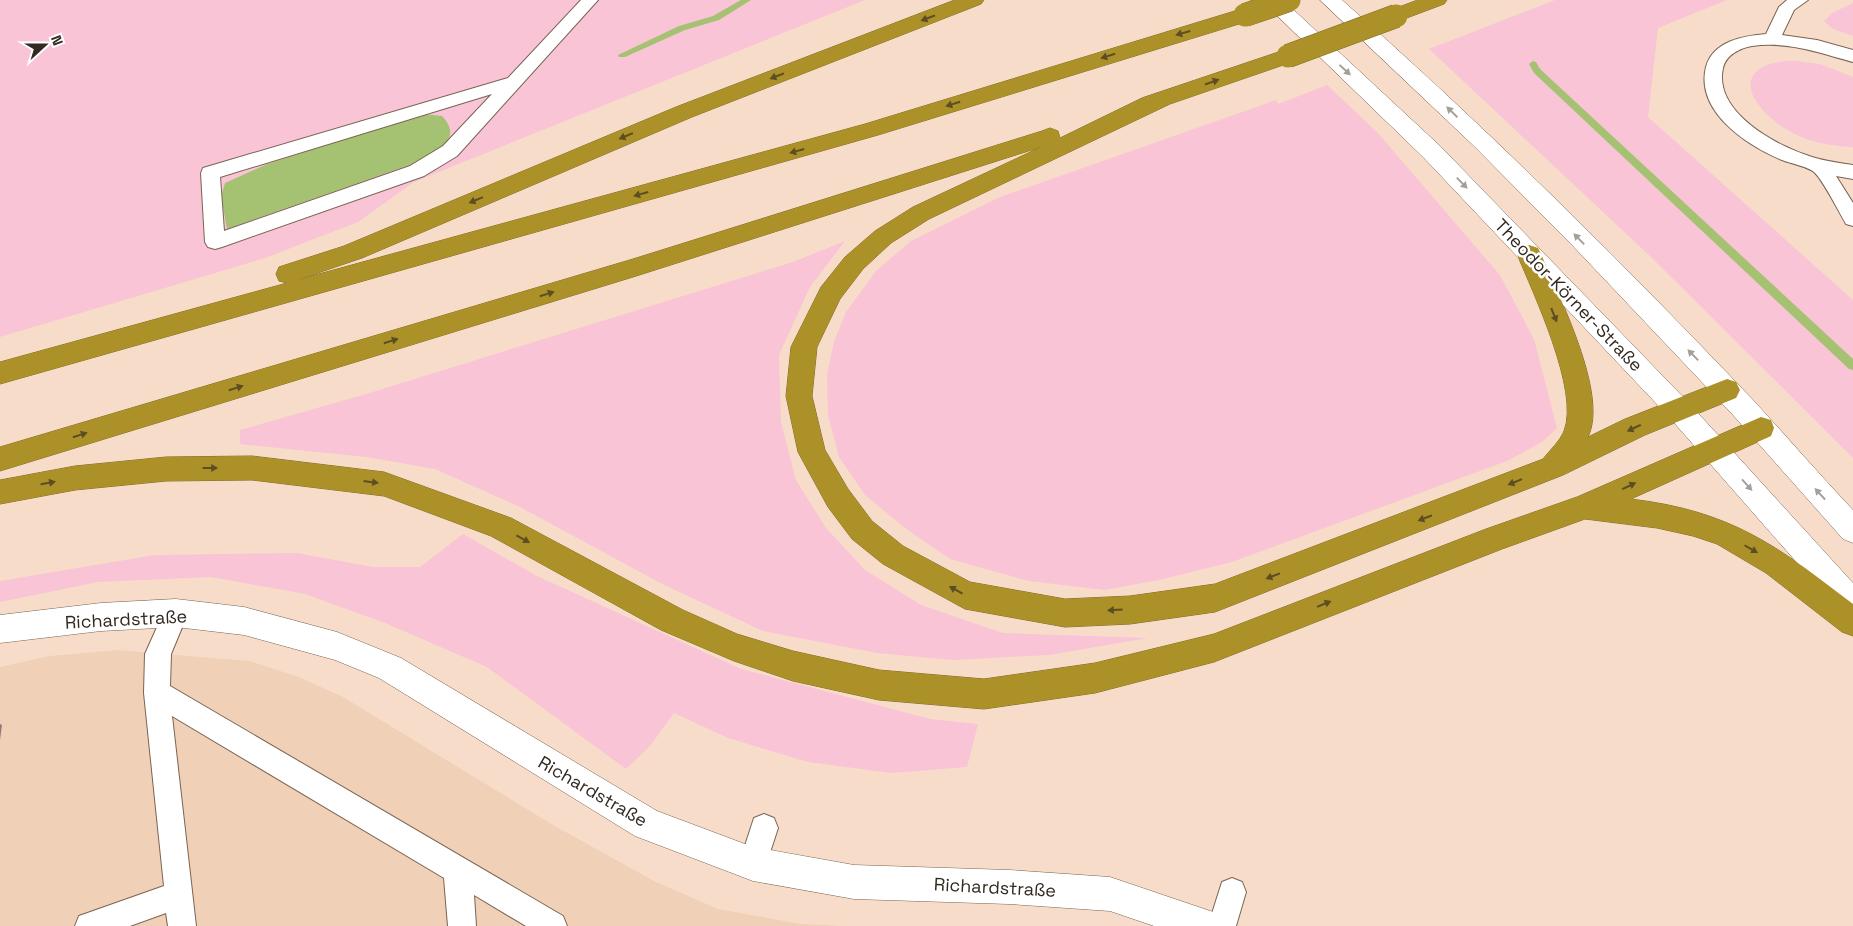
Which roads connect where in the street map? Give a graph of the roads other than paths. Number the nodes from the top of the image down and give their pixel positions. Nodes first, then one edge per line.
1 (590, 0) edge
2 (974, 0) edge
3 (1271, 0) edge
4 (1289, 0) edge
5 (1330, 0) edge
6 (1437, 0) edge
7 (1800, 0) edge
8 (1772, 39) junction
9 (1853, 56) edge
10 (513, 82) junction
11 (1166, 97) junction
12 (1820, 166) junction
13 (1853, 172) edge
14 (1853, 219) edge
15 (1529, 254) junction
16 (0, 354) edge
17 (0, 373) edge
18 (1727, 390) junction
19 (1678, 409) junction
20 (1761, 428) junction
21 (1715, 449) junction
22 (0, 460) edge
23 (1553, 467) junction
24 (0, 492) edge
25 (1585, 507) junction
26 (1853, 530) edge
27 (1853, 604) edge
28 (176, 613) junction
29 (1853, 622) edge
30 (0, 629) edge
31 (157, 693) junction
32 (764, 828) dead end
33 (753, 864) junction
34 (458, 872) junction
35 (1232, 892) dead end
36 (178, 896) junction
37 (88, 926) edge
38 (182, 926) edge
39 (462, 926) edge
40 (553, 926) edge
41 (1207, 926) edge
42 (1222, 926) edge

1 - 10 lane
2 -> 16 highway
3 -> 15 main road, Theodor-Körner-Straße
4 -> 17 highway, bridge
18 -> 5 main road
11 -> 6 highway, bridge
7 - 8 lane
8 - 9 lane
8 - 12 lane
10 - 10 lane
22 -> 11 highway
23 -> 11 highway
12 - 13 lane
12 - 14 lane
15 - 19 main road, Theodor-Körner-Straße
15 -> 23 highway
18 - 19 highway
18 - 20 main road
19 - 21 main road, Theodor-Körner-Straße
19 -> 23 highway
20 - 21 highway
26 -> 20 main road
25 -> 21 highway
21 -> 27 main road, Theodor-Körner-Straße
24 -> 25 highway
25 -> 29 highway
28 - 30 main road, Richardstraße
28 - 31 lane
28 - 33 main road, Richardstraße
31 - 34 lane
31 - 36 lane
32 - 33 lane
33 - 41 main road, Richardstraße
34 - 39 lane
34 - 40 lane
35 - 42 lane
36 - 37 lane
36 - 38 lane

